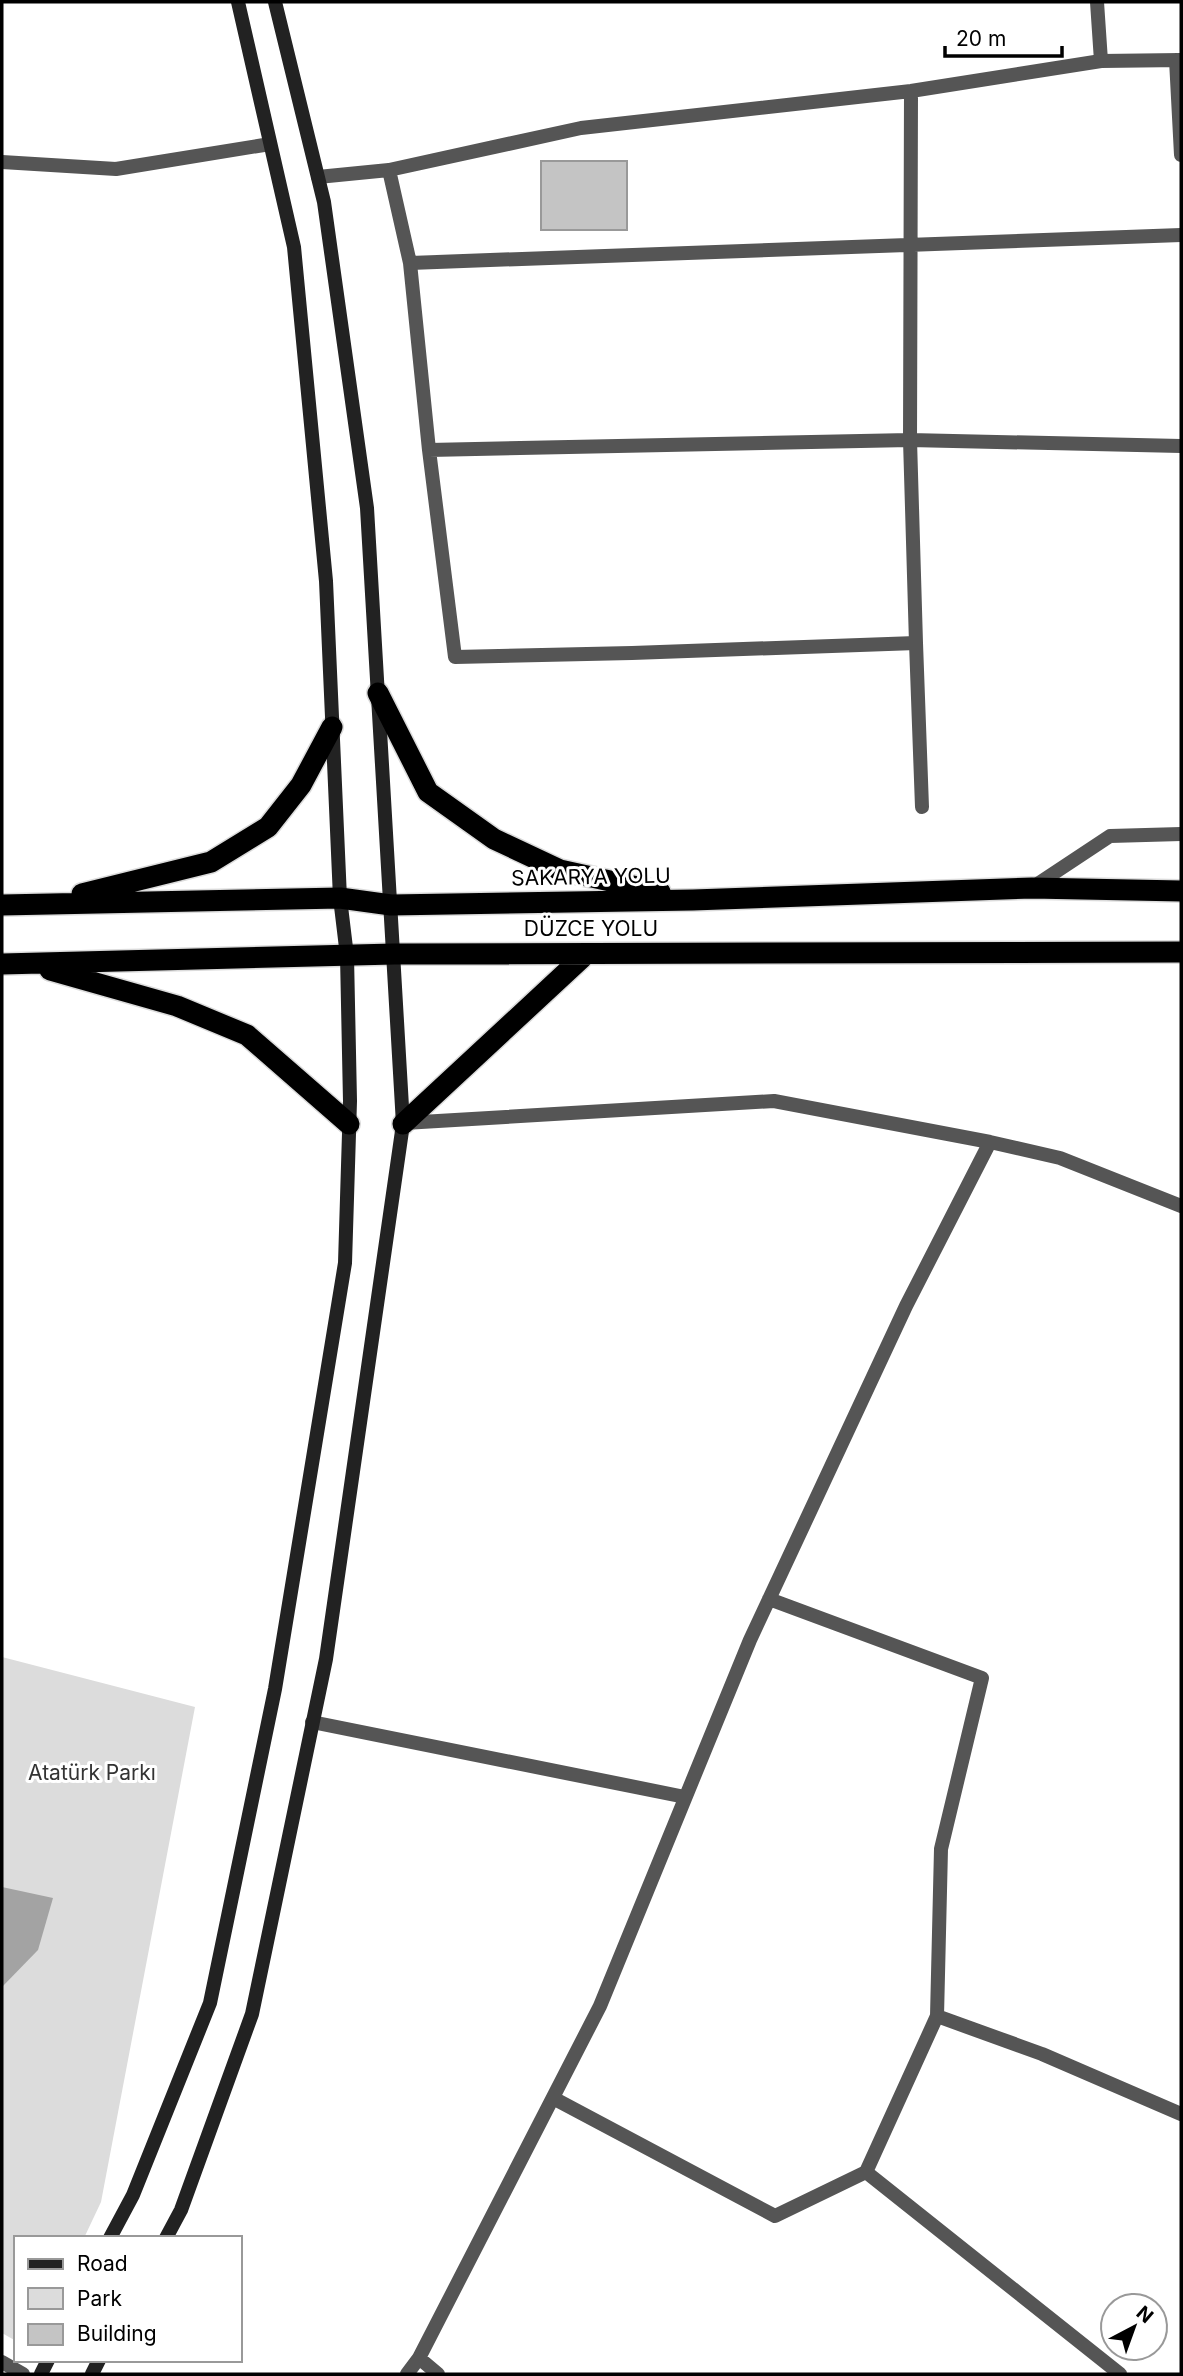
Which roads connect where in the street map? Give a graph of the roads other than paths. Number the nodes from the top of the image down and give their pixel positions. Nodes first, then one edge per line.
1 (238, 2) edge
2 (275, 2) edge
3 (1097, 2) edge
4 (1179, 60) edge
5 (1101, 61) junction
6 (911, 91) junction
7 (271, 144) junction
8 (1181, 155) edge
9 (2, 162) edge
10 (389, 170) junction
11 (318, 177) junction
12 (1181, 235) edge
13 (911, 245) junction
14 (410, 263) junction
15 (910, 440) junction
16 (1181, 446) edge
17 (429, 450) junction
18 (916, 643) junction
19 (378, 693) junction
20 (332, 727) junction
21 (922, 807) dead end
22 (1181, 834) edge
23 (1032, 888) junction
24 (1181, 891) edge
25 (340, 898) junction
26 (693, 900) junction
27 (43, 904) junction
28 (2, 905) edge
29 (391, 905) junction
30 (1181, 952) edge
31 (394, 954) junction
32 (586, 954) junction
33 (347, 956) junction
34 (2, 964) edge
35 (28, 964) junction
36 (349, 1124) junction
37 (404, 1124) junction
38 (990, 1142) junction
39 (1181, 1206) edge
40 (769, 1599) junction
41 (312, 1722) junction
42 (685, 1797) junction
43 (937, 2015) junction
44 (553, 2098) junction
45 (1181, 2114) edge
46 (866, 2172) junction
47 (111, 2236) edge
48 (167, 2236) edge
49 (419, 2358) junction
50 (2, 2362) edge
51 (23, 2374) edge
52 (407, 2374) edge
53 (438, 2374) edge
54 (1120, 2374) edge

1 - 7 main road
2 - 11 main road
3 - 5 street
4 - 5 street
4 - 8 street
5 - 6 street
6 - 10 street
6 - 13 street
7 - 9 street
7 - 20 main road
10 - 11 street
10 - 14 street
11 - 19 main road
12 - 13 street
13 - 14 street
13 - 15 street
14 - 17 street
15 - 16 street
15 - 17 street
15 - 18 street
17 - 18 street
18 - 21 street
19 - 26 highway
19 - 29 main road
20 - 25 main road
20 - 27 highway
22 - 23 street
23 - 24 highway, SAKARYA YOLU
23 - 26 highway, SAKARYA YOLU
25 - 27 highway, SAKARYA YOLU
25 - 29 highway, SAKARYA YOLU
25 - 33 main road
26 - 29 highway, SAKARYA YOLU
27 - 28 highway, SAKARYA YOLU
29 - 31 main road
30 - 32 highway, DÜZCE YOLU
31 - 32 highway, DÜZCE YOLU
31 - 33 highway, DÜZCE YOLU
31 - 37 main road
32 - 37 highway
33 - 35 highway, DÜZCE YOLU
33 - 36 main road
34 - 35 highway, DÜZCE YOLU
35 - 36 highway
36 - 47 main road
37 - 38 street
37 - 41 main road
38 - 39 street
38 - 40 street
40 - 42 street
40 - 43 street
41 - 42 street
41 - 48 main road
42 - 44 street
43 - 45 street
43 - 46 street
44 - 46 street
44 - 49 street
46 - 54 street
49 - 52 street
49 - 53 street
50 - 51 street

